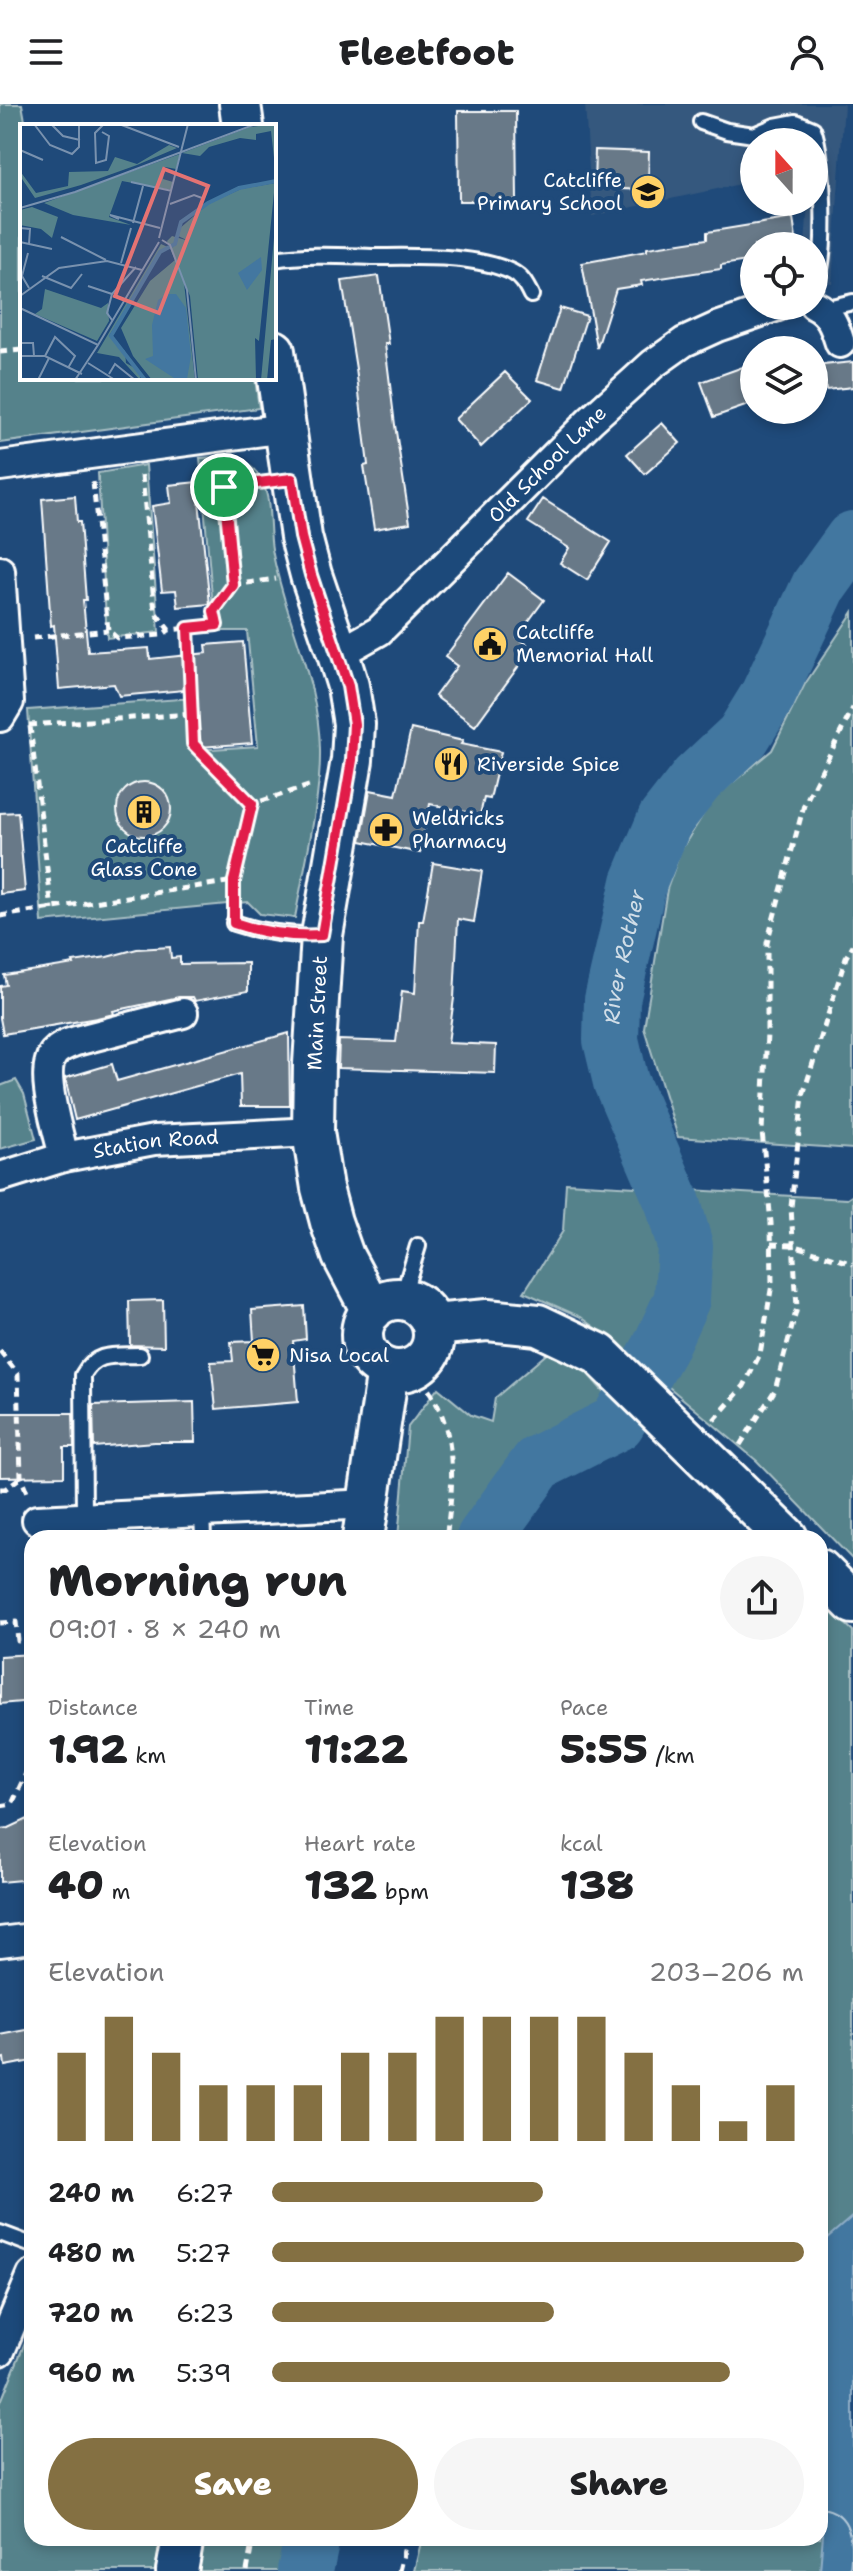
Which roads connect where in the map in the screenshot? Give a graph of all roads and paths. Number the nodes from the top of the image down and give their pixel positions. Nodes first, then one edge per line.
1 (240, 104) edge
2 (701, 122) dead end
3 (243, 124) edge
4 (822, 232) edge
5 (276, 259) edge
6 (531, 295) dead end
7 (828, 301) edge
8 (853, 302) edge
9 (828, 316) edge
10 (740, 319) edge
11 (840, 343) dead end
12 (20, 350) edge
13 (0, 352) edge
14 (276, 365) edge
15 (285, 428) junction
16 (139, 446) junction
17 (90, 453) junction
18 (0, 466) edge
19 (292, 479) junction
20 (0, 571) edge
21 (311, 575) junction
22 (233, 585) junction
23 (188, 628) junction
24 (108, 630) junction
25 (169, 630) junction
26 (6, 641) junction
27 (338, 654) junction
28 (853, 708) edge
29 (2, 713) edge
30 (192, 714) junction
31 (30, 725) junction
32 (348, 783) junction
33 (252, 804) junction
34 (234, 881) junction
35 (52, 910) junction
36 (0, 916) edge
37 (234, 923) joint
38 (322, 935) junction
39 (853, 945) edge
40 (183, 1013) dead end
41 (313, 1132) junction
42 (64, 1157) junction
43 (0, 1177) edge
44 (771, 1244) junction
45 (793, 1245) junction
46 (418, 1246) dead end
47 (853, 1264) edge
48 (387, 1305) junction
49 (433, 1325) junction
50 (0, 1351) edge
51 (140, 1355) dead end
52 (399, 1370) junction
53 (697, 1449) junction
54 (0, 1489) edge
55 (84, 1517) junction
56 (37, 1520) dead end
57 (366, 1521) edge
58 (203, 1525) edge
59 (447, 1530) edge
60 (779, 1530) edge
61 (828, 1578) edge
62 (853, 1603) edge
63 (0, 1623) edge
64 (24, 1641) edge
65 (24, 1778) edge
66 (0, 1806) edge
67 (24, 1939) edge
68 (0, 1942) edge
69 (0, 2233) edge
70 (24, 2242) edge
71 (24, 2294) edge
72 (0, 2351) edge
73 (182, 2546) edge
74 (252, 2546) edge
75 (405, 2546) edge
76 (177, 2571) edge
77 (247, 2571) edge
78 (399, 2571) edge

1 - 3 main road
2 - 4 lane
5 - 6 lane
7 - 8 lane
9 - 11 street
10 - 27 street, Old School Lane
12 - 13 path
14 - 15 main road, Main Street
15 - 16 street
15 - 19 main road, Main Street
16 - 17 street
16 - 25 path
17 - 18 street
17 - 24 path
19 - 21 main road, Main Street
19 - 22 path
20 - 26 street
21 - 22 path
21 - 27 main road, Main Street
22 - 23 path
23 - 25 path
23 - 30 path
24 - 25 path
24 - 26 path
26 - 29 street
27 - 32 main road, Main Street
28 - 44 path
29 - 31 path
30 - 31 path
30 - 33 path
31 - 35 path
32 - 33 path
32 - 38 main road, Main Street
33 - 34 path
34 - 35 path
34 - 37 path
35 - 36 path
37 - 38 lane
38 - 41 main road, Main Street
39 - 45 path
40 - 42 street
41 - 42 street, Station Road
41 - 48 main road, Main Street
42 - 43 street, Station Road
44 - 45 path
44 - 53 path
45 - 47 path
45 - 53 path
46 - 48 lane
48 - 49 main road
48 - 52 main road
49 - 52 main road
49 - 53 main road
50 - 54 path
51 - 55 lane
52 - 57 main road
52 - 59 path
53 - 60 main road
55 - 56 street
55 - 58 street
57 - 58 street
61 - 62 main road
63 - 64 path
65 - 66 path
67 - 68 street
69 - 70 lane
71 - 72 street
73 - 76 main road
74 - 77 path
75 - 78 path

